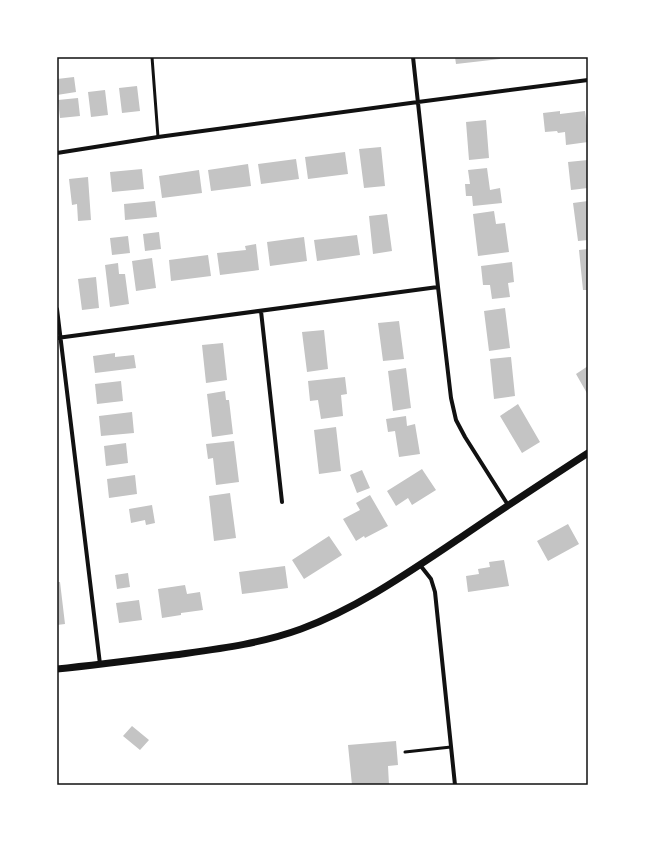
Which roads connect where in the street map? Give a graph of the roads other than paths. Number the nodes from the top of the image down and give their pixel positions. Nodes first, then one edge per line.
1 (152, 57) edge
2 (413, 57) edge
3 (588, 80) edge
4 (418, 102) junction
5 (158, 137) junction
6 (57, 153) edge
7 (438, 287) junction
8 (57, 309) edge
9 (261, 311) junction
10 (59, 338) edge
11 (588, 453) edge
12 (282, 502) dead end
13 (508, 505) junction
14 (420, 564) junction
15 (100, 664) junction
16 (57, 669) edge
17 (451, 747) junction
18 (405, 752) dead end
19 (455, 785) edge

1 - 5 lane
2 - 4 street
3 - 4 street
4 - 5 street
4 - 7 street
5 - 6 street
7 - 9 street
7 - 13 street
8 - 10 street
9 - 10 street
9 - 12 street
10 - 15 street
11 - 13 street
13 - 14 street
14 - 15 street
14 - 17 street
15 - 16 street
17 - 18 lane
17 - 19 street

